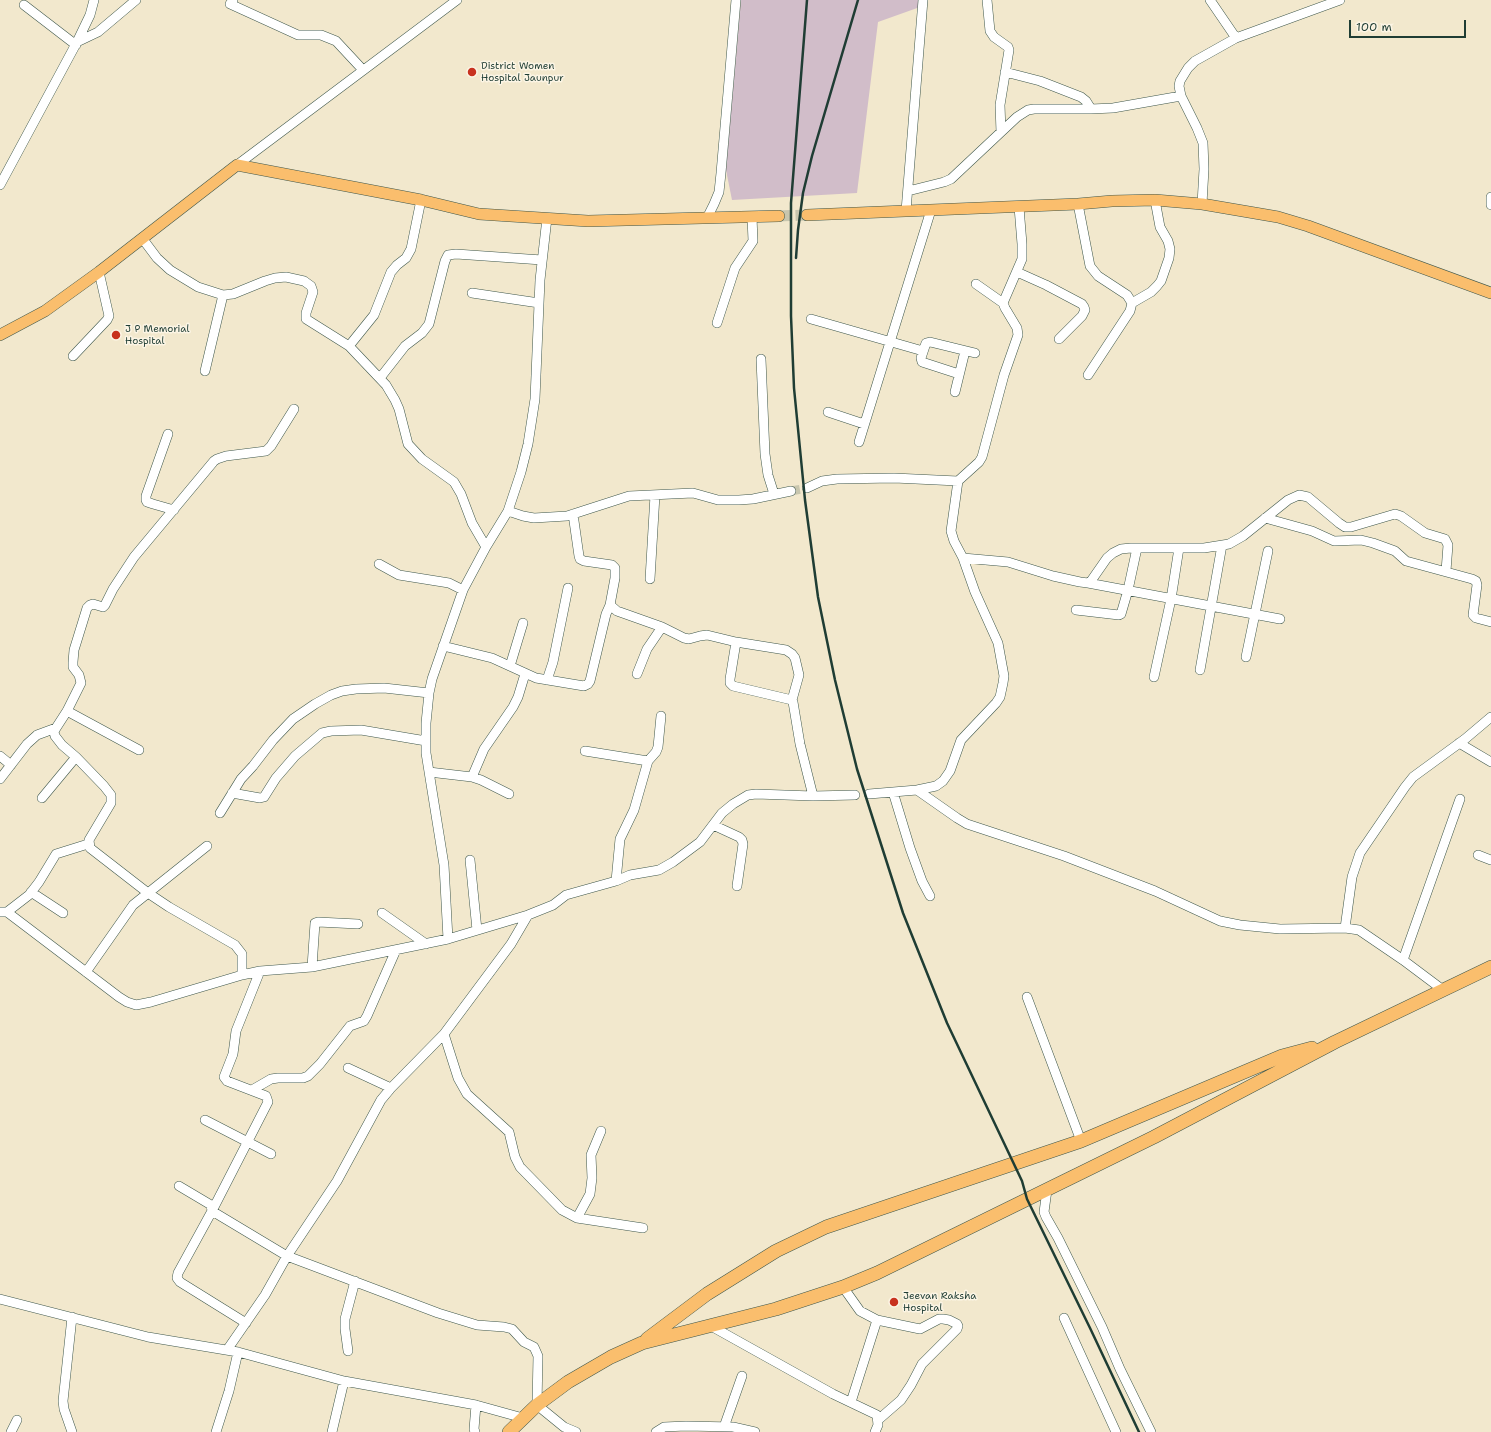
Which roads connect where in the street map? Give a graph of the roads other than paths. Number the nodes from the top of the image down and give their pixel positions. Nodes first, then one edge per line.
1 (94, 0) edge
2 (136, 0) edge
3 (232, 0) edge
4 (457, 0) edge
5 (736, 0) edge
6 (922, 0) edge
7 (987, 0) edge
8 (1210, 0) edge
9 (1340, 0) edge
10 (1321, 3) edge
11 (24, 5) dead end
12 (1236, 38) junction
13 (76, 44) junction
14 (363, 70) junction
15 (1005, 72) junction
16 (1181, 96) junction
17 (1091, 109) junction
18 (1001, 132) junction
19 (237, 165) junction
20 (0, 186) edge
21 (908, 191) junction
22 (1491, 197) edge
23 (421, 200) junction
24 (1155, 200) junction
25 (1078, 204) junction
26 (1202, 204) junction
27 (1491, 205) edge
28 (1018, 206) junction
29 (931, 210) junction
30 (906, 211) junction
31 (807, 215) tunnel mouth
32 (779, 216) tunnel mouth
33 (752, 217) junction
34 (547, 218) junction
35 (707, 218) junction
36 (142, 238) junction
37 (542, 260) junction
38 (99, 272) junction
39 (1017, 272) junction
40 (976, 284) dead end
41 (472, 293) dead end
42 (1491, 294) edge
43 (223, 295) junction
44 (539, 303) junction
45 (1003, 303) junction
46 (1132, 303) junction
47 (811, 319) dead end
48 (717, 323) dead end
49 (0, 335) edge
50 (1059, 339) dead end
51 (889, 342) junction
52 (349, 346) junction
53 (923, 351) junction
54 (965, 351) junction
55 (975, 353) dead end
56 (73, 356) dead end
57 (761, 359) dead end
58 (206, 371) dead end
59 (959, 374) junction
60 (1088, 375) dead end
61 (380, 378) junction
62 (955, 392) dead end
63 (294, 409) dead end
64 (828, 412) dead end
65 (864, 424) junction
66 (168, 434) dead end
67 (859, 442) dead end
68 (958, 481) junction
69 (806, 488) tunnel mouth
70 (791, 491) tunnel mouth
71 (774, 494) junction
72 (655, 495) junction
73 (174, 510) junction
74 (508, 511) junction
75 (573, 514) junction
76 (1265, 518) junction
77 (1351, 527) junction
78 (1339, 541) junction
79 (1222, 545) junction
80 (486, 547) junction
81 (1137, 548) junction
82 (1179, 548) junction
83 (1268, 551) dead end
84 (963, 558) junction
85 (379, 564) dead end
86 (1446, 571) junction
87 (650, 579) dead end
88 (1088, 583) junction
89 (568, 588) dead end
90 (463, 590) junction
91 (1128, 590) junction
92 (1171, 599) junction
93 (610, 606) junction
94 (1212, 606) junction
95 (1076, 610) dead end
96 (1255, 614) junction
97 (1280, 619) dead end
98 (1491, 622) edge
99 (523, 624) dead end
100 (662, 627) junction
101 (736, 642) junction
102 (443, 646) junction
103 (1246, 657) dead end
104 (510, 666) junction
105 (1200, 670) dead end
106 (525, 674) junction
107 (637, 674) dead end
108 (1154, 677) dead end
109 (547, 680) junction
110 (429, 693) junction
111 (792, 700) junction
112 (67, 711) junction
113 (661, 716) dead end
114 (1491, 717) edge
115 (56, 728) junction
116 (426, 741) junction
117 (1459, 743) junction
118 (139, 750) dead end
119 (585, 751) dead end
120 (0, 756) edge
121 (76, 757) junction
122 (648, 761) junction
123 (1491, 762) edge
124 (11, 765) junction
125 (429, 772) junction
126 (472, 777) junction
127 (0, 779) edge
128 (917, 790) junction
129 (893, 792) junction
130 (232, 793) junction
131 (509, 794) dead end
132 (869, 794) dead end
133 (855, 795) dead end
134 (814, 796) junction
135 (42, 798) dead end
136 (1460, 800) dead end
137 (220, 813) dead end
138 (713, 825) junction
139 (88, 844) junction
140 (207, 846) dead end
141 (1478, 855) dead end
142 (470, 860) dead end
143 (1491, 860) edge
144 (616, 881) junction
145 (738, 886) dead end
146 (31, 892) junction
147 (148, 893) junction
148 (930, 896) dead end
149 (4, 912) edge
150 (62, 913) dead end
151 (382, 913) dead end
152 (528, 915) junction
153 (358, 924) dead end
154 (1345, 928) junction
155 (478, 930) junction
156 (448, 939) junction
157 (426, 944) junction
158 (396, 950) junction
159 (1402, 960) junction
160 (312, 967) junction
161 (1491, 967) edge
162 (86, 972) junction
163 (260, 972) junction
164 (242, 975) junction
165 (1443, 990) junction
166 (1028, 996) dead end
167 (444, 1034) junction
168 (1335, 1042) junction
169 (348, 1068) dead end
170 (391, 1088) junction
171 (252, 1090) junction
172 (205, 1120) dead end
173 (601, 1131) dead end
174 (1081, 1141) junction
175 (248, 1142) junction
176 (271, 1154) dead end
177 (179, 1186) dead end
178 (1047, 1190) junction
179 (212, 1211) junction
180 (577, 1218) junction
181 (643, 1228) dead end
182 (287, 1256) junction
183 (355, 1281) junction
184 (843, 1287) junction
185 (0, 1299) edge
186 (72, 1317) junction
187 (1064, 1318) dead end
188 (877, 1320) junction
189 (246, 1323) junction
190 (711, 1326) junction
191 (642, 1343) junction
192 (226, 1350) junction
193 (348, 1351) dead end
194 (238, 1352) junction
195 (742, 1376) dead end
196 (344, 1381) junction
197 (851, 1402) junction
198 (476, 1405) junction
199 (537, 1405) junction
200 (523, 1418) junction
201 (17, 1420) dead end
202 (878, 1420) junction
203 (724, 1427) junction
204 (686, 1429) edge
205 (11, 1432) edge
206 (72, 1432) edge
207 (216, 1432) edge
208 (332, 1432) edge
209 (475, 1432) edge
210 (509, 1432) edge
211 (576, 1432) edge
212 (656, 1432) edge
213 (755, 1432) edge
214 (875, 1432) edge
215 (1116, 1432) edge
216 (1151, 1432) edge

1 - 13 street
2 - 13 street
3 - 14 street
4 - 14 street
5 - 35 street
6 - 21 street
7 - 15 street
8 - 12 street
9 - 10 street
10 - 12 street
11 - 13 street
12 - 16 street
13 - 20 street
14 - 19 street
15 - 17 street
15 - 18 street
16 - 17 street
16 - 26 street
17 - 18 street
18 - 21 street
19 - 23 main road
19 - 36 main road
21 - 30 street
22 - 27 street
23 - 34 main road
23 - 52 street
24 - 25 main road
24 - 26 main road
24 - 46 street
25 - 28 main road
25 - 46 street
26 - 42 main road
28 - 29 main road
28 - 39 street
29 - 30 main road
29 - 51 street
30 - 31 main road
32 - 33 main road
33 - 35 main road
33 - 48 street
34 - 35 main road
34 - 37 street
36 - 38 main road
36 - 43 street
37 - 44 street
37 - 61 street
38 - 49 main road
38 - 56 street
39 - 45 street
39 - 50 street
40 - 45 street
41 - 44 street
43 - 52 street
43 - 58 street
44 - 74 street
45 - 68 street
46 - 60 street
47 - 51 street
51 - 53 street
51 - 65 street
52 - 61 street
53 - 54 street
53 - 59 street
54 - 55 street
54 - 59 street
57 - 71 street
59 - 62 street
61 - 80 street
63 - 73 street
64 - 65 street
65 - 67 street
66 - 73 street
68 - 69 street
68 - 84 street
70 - 71 street
71 - 72 street
72 - 75 street
72 - 87 street
73 - 112 street
74 - 75 street
74 - 80 street
75 - 93 street
76 - 77 street
76 - 78 street
76 - 79 street
77 - 78 street
77 - 86 street
78 - 86 street
79 - 82 street
79 - 94 street
80 - 90 street
81 - 82 street
81 - 88 street
81 - 91 street
82 - 92 street
83 - 96 street
84 - 88 street
84 - 128 street
85 - 90 street
86 - 98 street
88 - 91 street
89 - 109 street
90 - 102 street
91 - 92 street
91 - 95 street
92 - 94 street
92 - 108 street
93 - 100 street
93 - 109 street
94 - 96 street
94 - 105 street
96 - 97 street
96 - 103 street
99 - 104 street
100 - 101 street
100 - 107 street
101 - 111 street
101 - 111 street
102 - 104 street
102 - 110 street
104 - 106 street
106 - 109 street
106 - 126 street
110 - 116 street
110 - 130 street
111 - 134 street
112 - 115 street
112 - 118 street
113 - 122 street
114 - 117 street
115 - 121 street
115 - 124 street
116 - 125 street
116 - 130 street
117 - 123 street
117 - 154 street
119 - 122 street
120 - 124 street
121 - 135 street
121 - 139 street
122 - 144 street
124 - 127 street
125 - 126 street
125 - 156 street
126 - 131 street
128 - 129 street
128 - 154 street
129 - 132 street
129 - 148 street
130 - 137 street
133 - 134 street
134 - 138 street
136 - 159 street
138 - 144 street
138 - 145 street
139 - 146 street
139 - 147 street
140 - 147 street
141 - 143 street
142 - 155 street
144 - 152 street
146 - 149 street
146 - 150 street
147 - 162 street
147 - 164 street
149 - 162 street
151 - 157 street
152 - 155 street
152 - 167 street
153 - 160 street
154 - 159 street
155 - 156 street
156 - 157 street
157 - 158 street
158 - 160 street
158 - 171 street
159 - 165 street
160 - 163 street
161 - 165 highway
162 - 164 street
163 - 164 street
163 - 171 street
165 - 168 highway
166 - 174 street
167 - 170 street
167 - 180 street
168 - 174 highway
168 - 178 highway
169 - 170 street
170 - 182 street
171 - 175 street
172 - 175 street
173 - 180 street
174 - 191 highway
175 - 176 street
175 - 179 street
177 - 179 street
178 - 184 highway
178 - 216 street
179 - 182 street
179 - 189 street
180 - 181 street
182 - 183 street
182 - 189 street
183 - 193 street
183 - 199 street
184 - 188 street
184 - 190 highway
185 - 186 street
186 - 192 street
186 - 206 street
187 - 215 street
188 - 197 street
188 - 202 street
189 - 192 street
190 - 191 highway
190 - 197 street
191 - 199 highway
192 - 194 street
194 - 196 street
194 - 207 street
195 - 203 street
196 - 198 street
196 - 208 street
197 - 202 street
198 - 200 street
198 - 209 street
199 - 200 highway
199 - 211 street
200 - 210 highway
201 - 205 street
202 - 214 street
203 - 204 street
203 - 213 street
204 - 212 street

